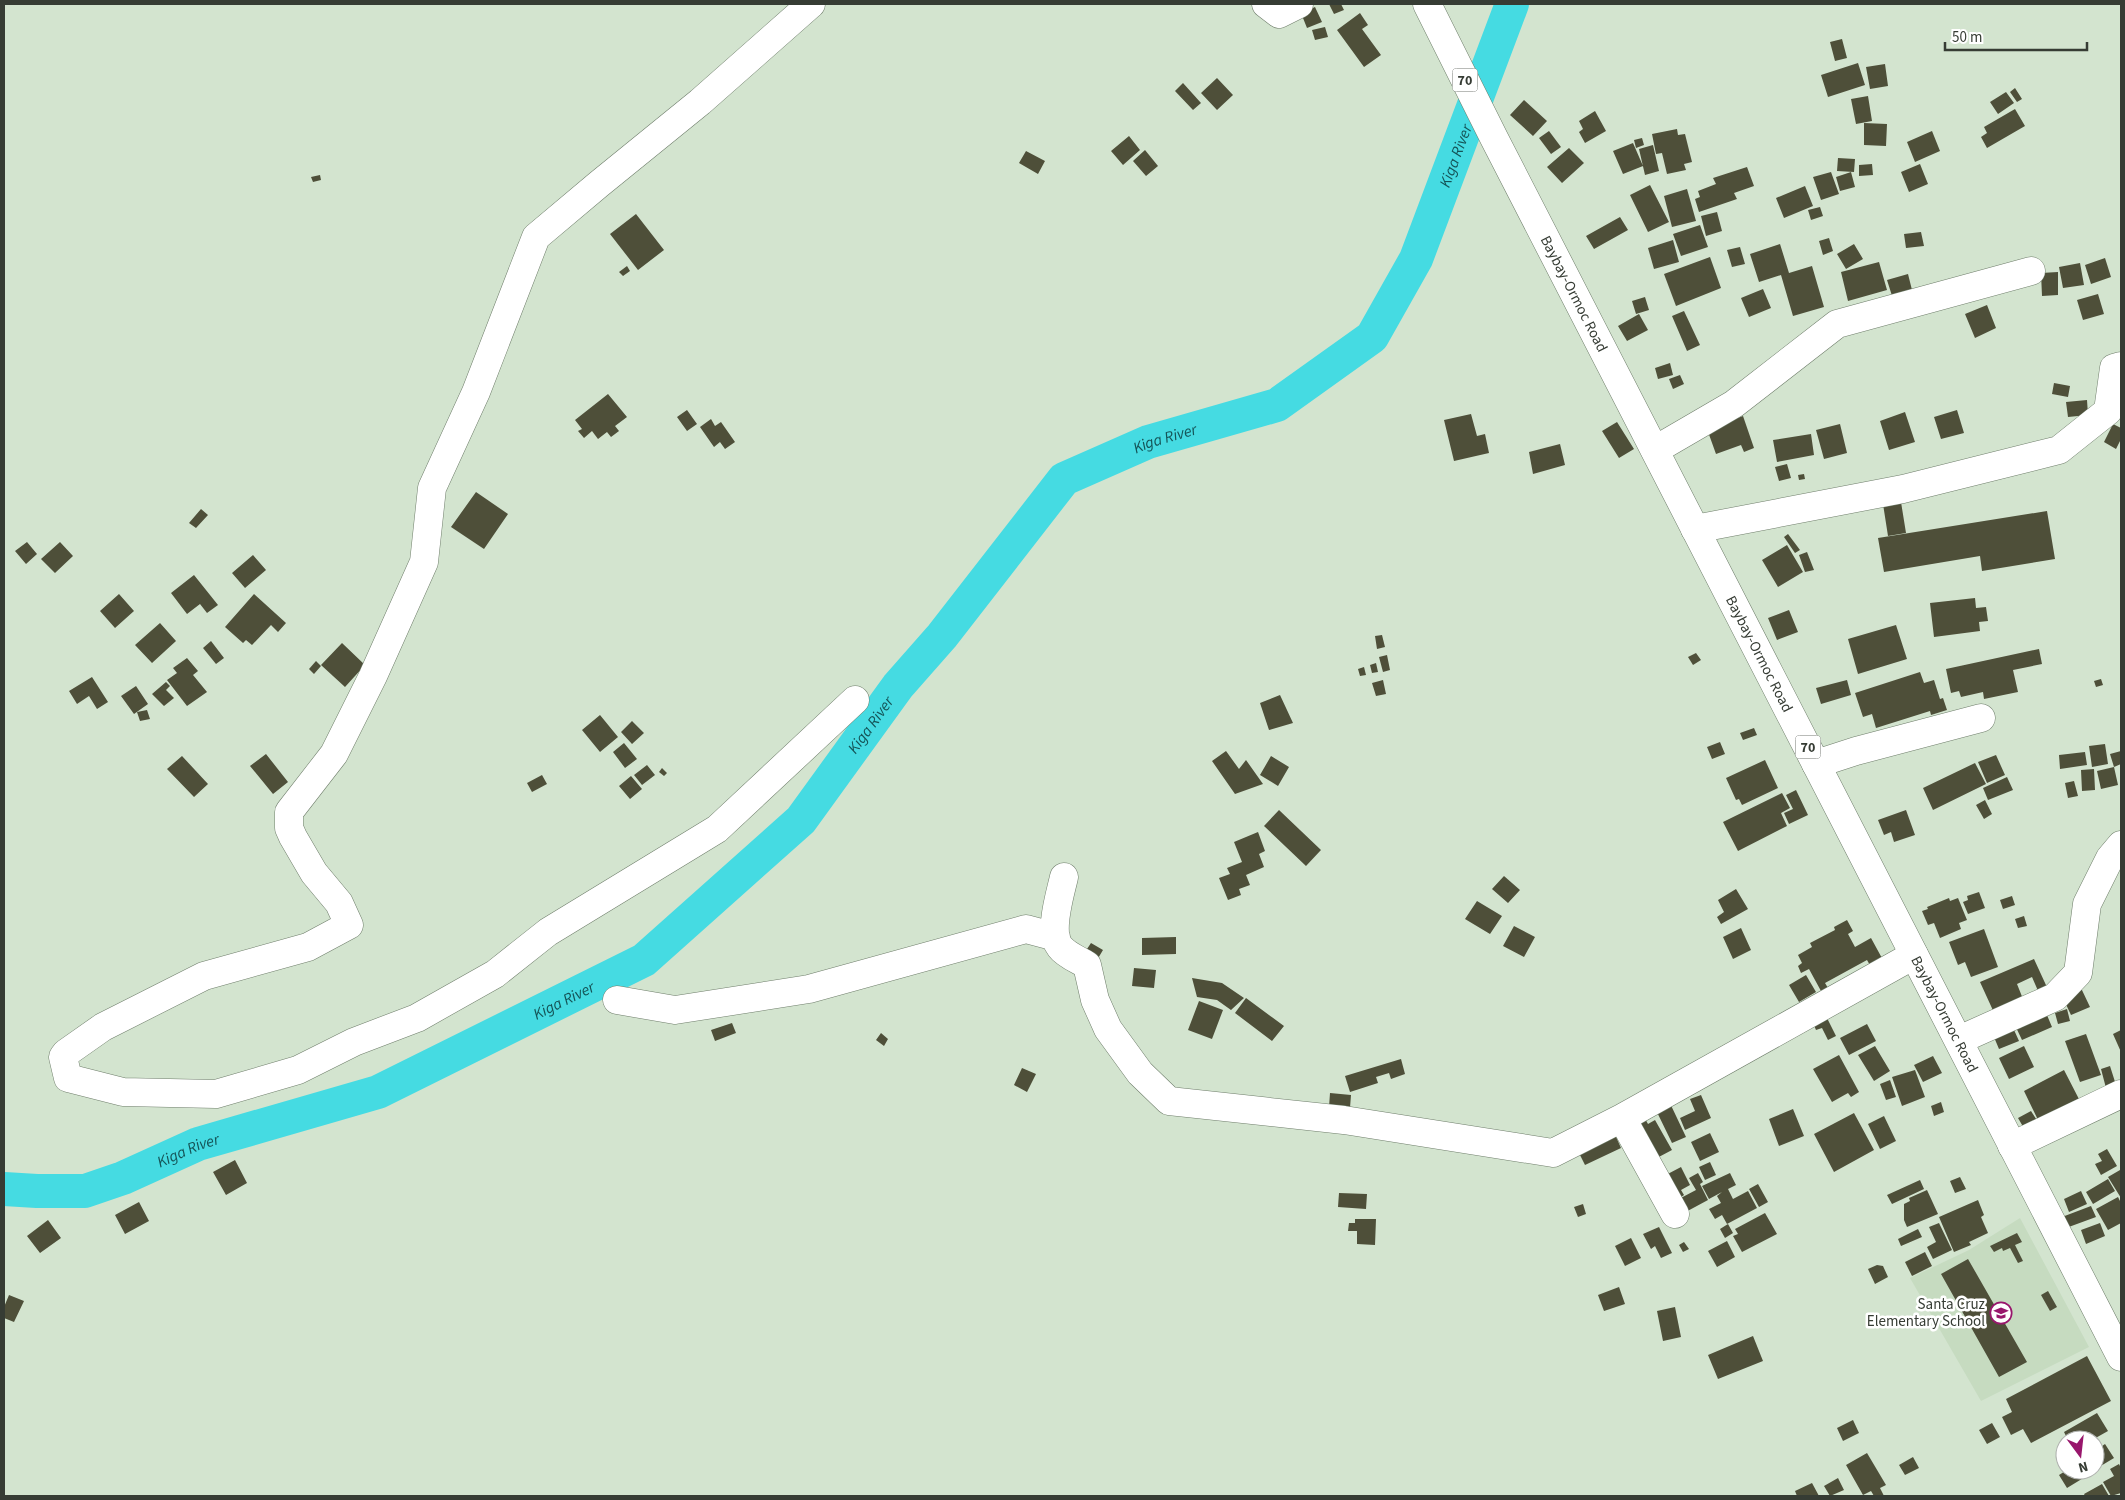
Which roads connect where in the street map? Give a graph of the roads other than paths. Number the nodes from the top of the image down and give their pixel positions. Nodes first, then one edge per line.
1 (811, 4) edge
2 (1266, 4) edge
3 (1298, 4) edge
4 (1432, 13) edge
5 (2031, 271) dead end
6 (2121, 366) edge
7 (1655, 450) junction
8 (1695, 529) junction
9 (855, 700) dead end
10 (1981, 718) dead end
11 (1816, 764) junction
12 (2121, 845) edge
13 (1064, 877) dead end
14 (1056, 937) junction
15 (1914, 955) junction
16 (617, 1000) dead end
17 (1959, 1040) junction
18 (2121, 1094) edge
19 (1622, 1118) junction
20 (2012, 1146) junction
21 (1675, 1214) dead end
22 (2121, 1357) edge

1 - 9 main road
2 - 3 main road
4 - 7 main road, Baybay-Ormoc Road / 70
5 - 7 main road
6 - 8 main road
7 - 8 main road, Baybay-Ormoc Road / 70
8 - 11 main road, Baybay-Ormoc Road / 70
10 - 11 main road
11 - 15 main road, Baybay-Ormoc Road / 70
12 - 17 main road
13 - 14 main road
14 - 16 main road
14 - 19 main road
15 - 17 main road, Baybay-Ormoc Road / 70
15 - 19 main road
17 - 20 main road, Baybay-Ormoc Road / 70
18 - 20 main road
19 - 21 main road
20 - 22 main road, Baybay-Ormoc Road / 70

